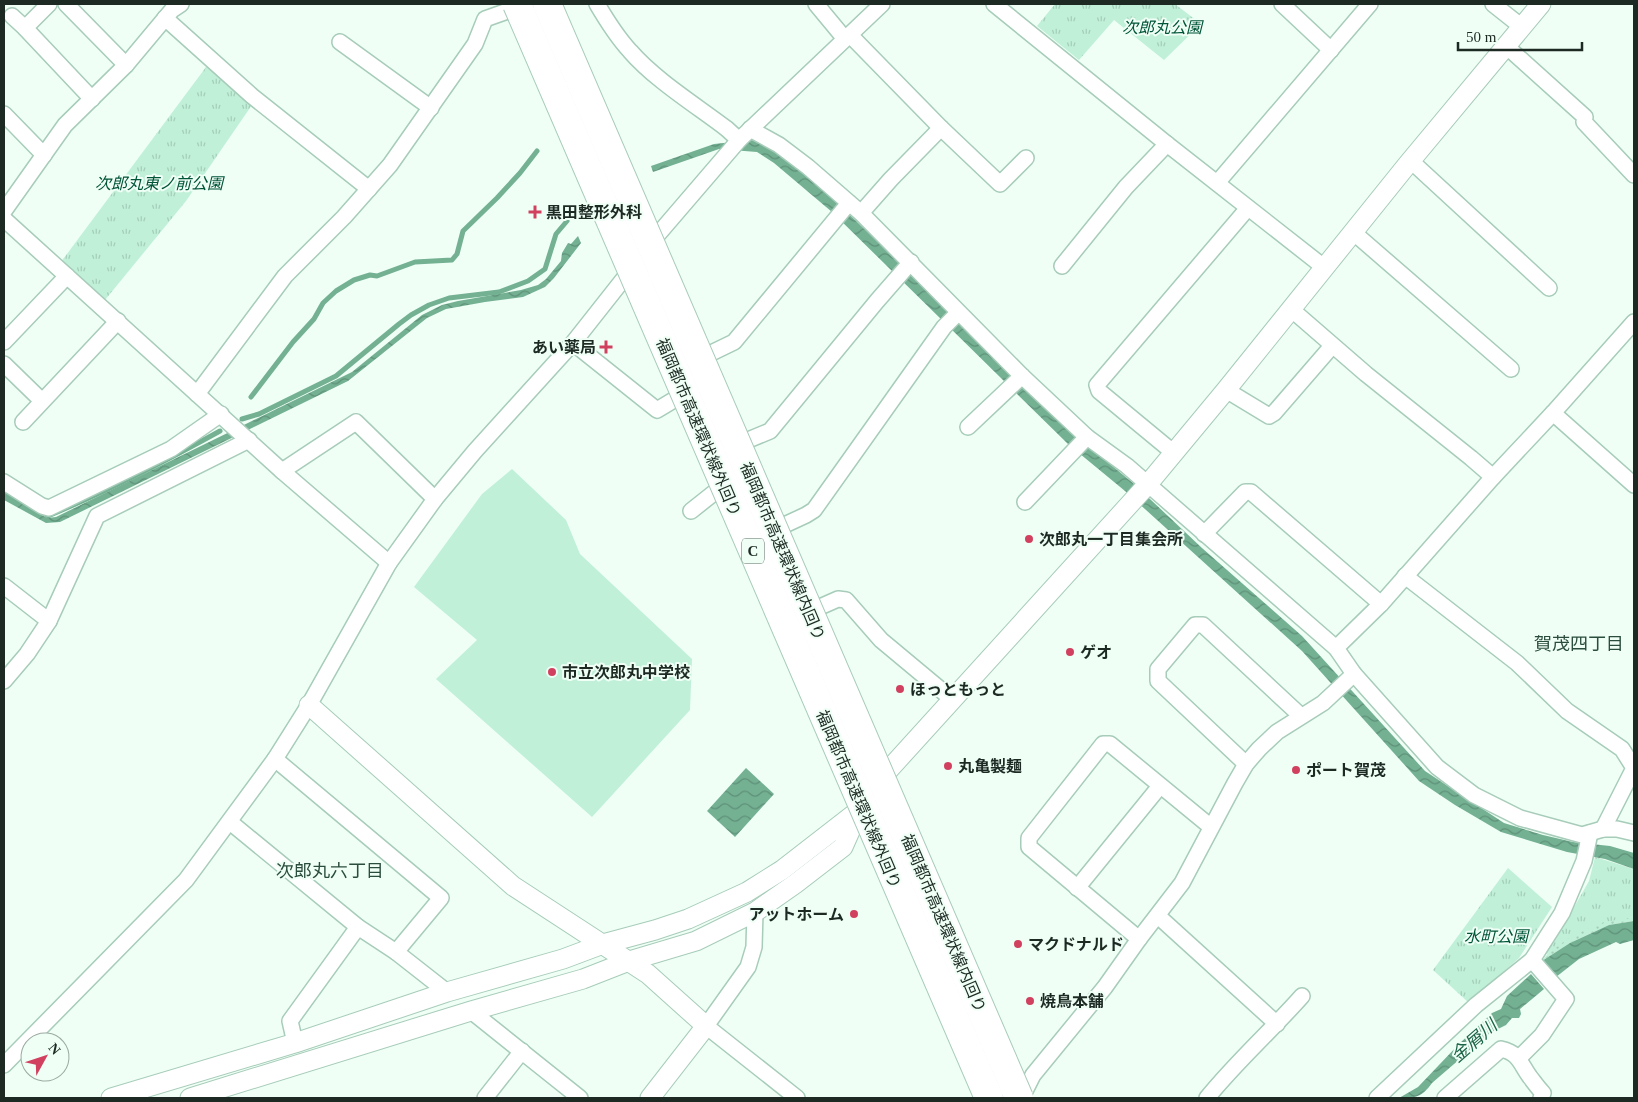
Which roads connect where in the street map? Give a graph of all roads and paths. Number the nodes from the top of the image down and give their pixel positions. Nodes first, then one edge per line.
1 (49, 4) edge
2 (66, 4) edge
3 (548, 4) edge
4 (597, 4) edge
5 (816, 4) edge
6 (882, 4) edge
7 (994, 4) edge
8 (1282, 4) edge
9 (1370, 4) edge
10 (1493, 4) edge
11 (1542, 4) edge
12 (517, 6) edge
13 (171, 9) edge
14 (12, 16) dead end
15 (25, 28) junction
16 (1522, 28) junction
17 (847, 37) junction
18 (340, 42) dead end
19 (1506, 46) junction
20 (1331, 50) junction
21 (126, 65) junction
22 (92, 99) junction
23 (431, 108) junction
24 (4, 114) edge
25 (941, 128) junction
26 (750, 129) junction
27 (739, 140) junction
28 (1167, 144) junction
29 (44, 155) junction
30 (1026, 158) dead end
31 (1411, 161) junction
32 (1634, 175) edge
33 (1217, 183) junction
34 (368, 189) junction
35 (847, 205) junction
36 (1248, 208) junction
37 (4, 211) edge
38 (861, 213) junction
39 (4, 219) edge
40 (1353, 232) junction
41 (911, 262) junction
42 (1062, 266) dead end
43 (1325, 268) junction
44 (67, 276) junction
45 (1549, 288) dead end
46 (1291, 310) junction
47 (958, 313) junction
48 (118, 321) junction
49 (1634, 322) edge
50 (4, 342) edge
51 (573, 343) junction
52 (1332, 346) junction
53 (703, 357) dead end
54 (4, 364) edge
55 (1511, 369) dead end
56 (1022, 376) junction
57 (1226, 390) junction
58 (197, 394) junction
59 (682, 395) dead end
60 (42, 401) junction
61 (1553, 413) junction
62 (220, 414) junction
63 (23, 422) dead end
64 (968, 427) dead end
65 (1087, 437) junction
66 (249, 440) junction
67 (741, 443) dead end
68 (1174, 453) junction
69 (282, 471) junction
70 (1493, 477) junction
71 (4, 482) edge
72 (1148, 484) junction
73 (1634, 485) edge
74 (720, 488) dead end
75 (435, 499) junction
76 (1025, 502) dead end
77 (691, 511) dead end
78 (778, 528) dead end
79 (1204, 534) junction
80 (389, 563) junction
81 (1406, 576) junction
82 (4, 586) edge
83 (1381, 604) junction
84 (813, 610) dead end
85 (50, 621) junction
86 (1336, 648) junction
87 (1354, 674) junction
88 (4, 681) edge
89 (953, 700) junction
90 (309, 705) junction
91 (1301, 716) junction
92 (275, 759) junction
93 (1246, 764) junction
94 (1160, 786) junction
95 (859, 811) junction
96 (230, 822) junction
97 (1211, 827) junction
98 (1596, 831) junction
99 (1634, 833) edge
100 (1077, 888) junction
101 (754, 912) junction
102 (1158, 916) junction
103 (358, 927) junction
104 (1139, 939) junction
105 (602, 944) junction
106 (396, 952) junction
107 (1532, 960) junction
108 (629, 962) junction
109 (447, 992) junction
110 (1302, 996) dead end
111 (471, 1011) junction
112 (1278, 1024) junction
113 (706, 1026) junction
114 (295, 1043) junction
115 (522, 1051) junction
116 (1519, 1058) junction
117 (4, 1065) edge
118 (1022, 1096) edge
119 (1544, 1097) edge
120 (111, 1098) edge
121 (190, 1098) edge
122 (485, 1098) edge
123 (580, 1098) edge
124 (650, 1098) edge
125 (797, 1098) edge
126 (989, 1098) edge
127 (1207, 1098) edge
128 (1376, 1098) edge
129 (1445, 1098) edge

1 - 15 street
2 - 21 street
3 - 118 highway, 福岡都市高速環状線内回り / C, bridge
4 - 27 street
5 - 17 street
6 - 17 street
7 - 28 street
8 - 20 street
9 - 20 street
10 - 16 street
11 - 16 street
12 - 23 street
12 - 126 highway, 福岡都市高速環状線外回り / C, bridge
13 - 21 street
13 - 34 street
14 - 15 street
15 - 22 street
16 - 19 street
17 - 25 street
17 - 26 street
18 - 23 street
19 - 31 street
19 - 32 street
20 - 33 street
21 - 22 street
22 - 29 street
23 - 34 street
24 - 29 street
25 - 30 street
25 - 38 street
26 - 27 street
26 - 35 street
27 - 51 street
28 - 33 street
28 - 42 street
29 - 37 street
31 - 40 street
31 - 45 street
33 - 36 street
34 - 58 street
35 - 38 street
35 - 53 street
36 - 43 street
36 - 68 street
38 - 41 street
39 - 44 street
40 - 43 street
40 - 55 street
41 - 47 street
41 - 67 street
43 - 46 street
44 - 48 street
44 - 50 street
46 - 52 street
46 - 57 street
47 - 56 street
47 - 78 street
48 - 58 street
48 - 60 street
49 - 61 street
51 - 59 street
51 - 75 street
52 - 57 street
52 - 70 street
54 - 60 street
56 - 64 street
56 - 65 street
57 - 68 street
58 - 62 street
60 - 63 street
61 - 70 street
61 - 73 street
62 - 66 street
62 - 71 street
65 - 72 street
65 - 76 street
66 - 69 street
66 - 85 street
68 - 72 street
69 - 75 street
69 - 80 street
70 - 81 street
72 - 79 street
72 - 89 street
74 - 77 street
75 - 80 street
79 - 83 street
79 - 86 street
80 - 90 street
81 - 83 street
81 - 98 street
82 - 85 street
83 - 86 street
84 - 89 street
85 - 88 street
86 - 87 street
87 - 91 street
87 - 98 street
89 - 95 street
90 - 92 street
90 - 105 street
91 - 93 street
91 - 93 street
92 - 96 street
92 - 106 street
93 - 97 street
94 - 97 street
94 - 100 street
94 - 100 street
95 - 101 street
95 - 105 street
96 - 103 street
96 - 117 street
97 - 102 street
98 - 99 street
98 - 107 street
100 - 104 street
101 - 108 street
101 - 113 street
102 - 104 street
102 - 112 street
103 - 106 street
103 - 114 street
104 - 118 street
105 - 108 street
105 - 109 street
106 - 109 street
107 - 116 street
107 - 128 street
108 - 111 street
108 - 113 street
109 - 114 street
110 - 112 street
111 - 115 street
111 - 121 street
112 - 127 street
113 - 124 street
113 - 125 street
114 - 120 street
115 - 122 street
115 - 123 street
116 - 119 street
116 - 129 street

